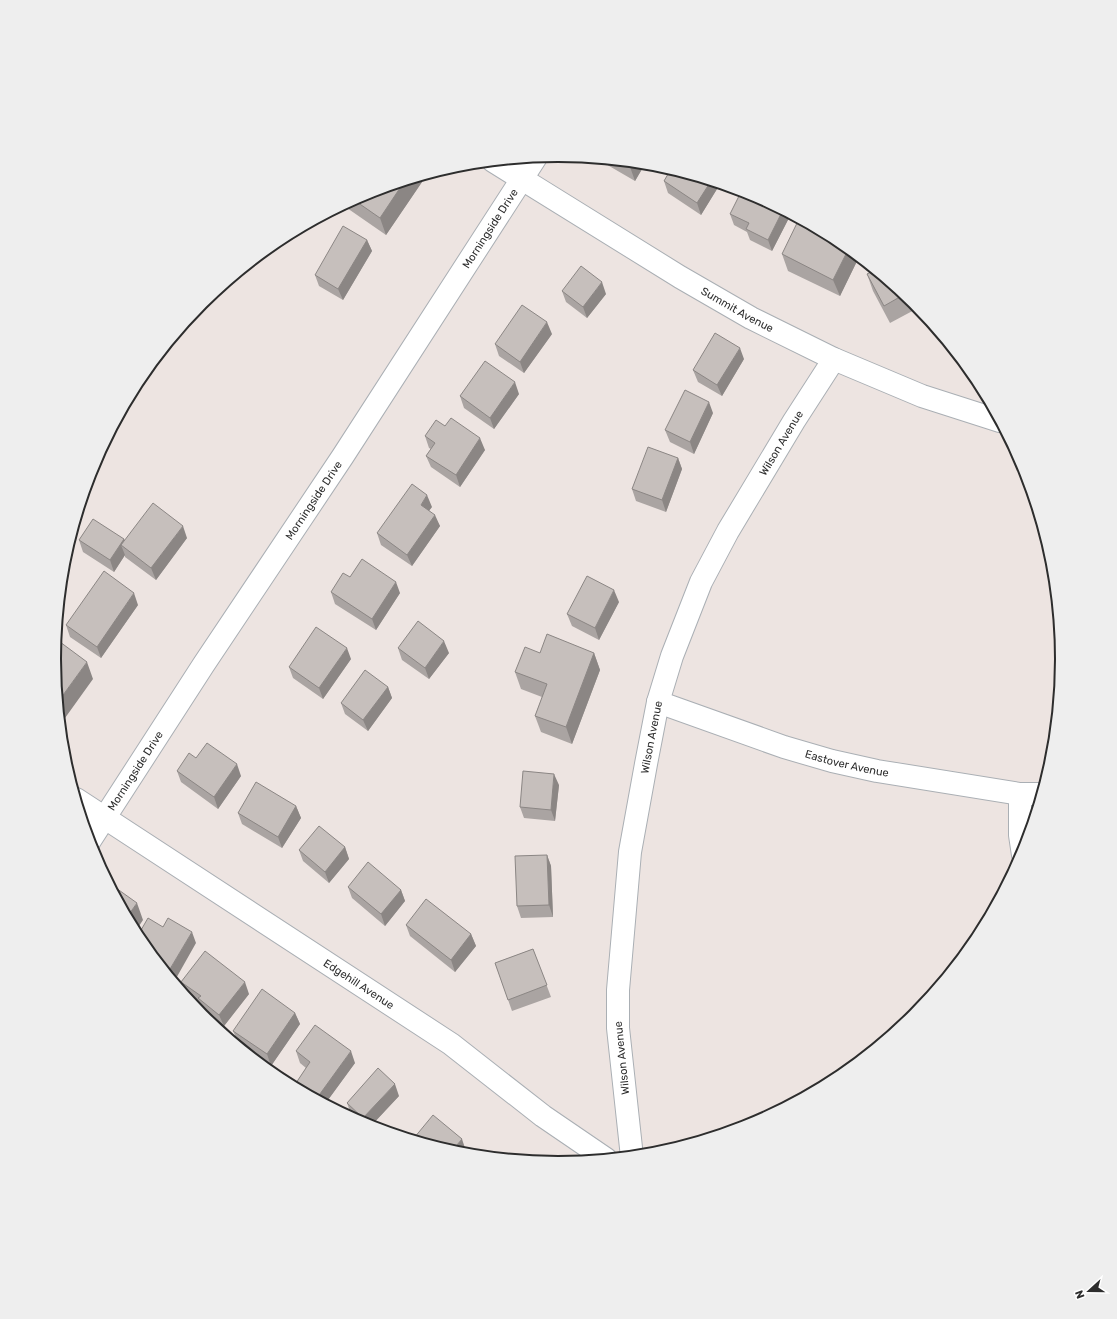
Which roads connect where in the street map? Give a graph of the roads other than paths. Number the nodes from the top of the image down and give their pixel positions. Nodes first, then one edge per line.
1 (532, 163) edge
2 (500, 165) edge
3 (521, 180) junction
4 (834, 359) junction
5 (994, 419) edge
6 (658, 702) junction
7 (1020, 794) junction
8 (1037, 794) edge
9 (82, 803) edge
10 (105, 818) junction
11 (93, 835) edge
12 (1021, 842) edge
13 (631, 1151) edge
14 (600, 1155) edge

1 - 3 street, Morningside Drive
2 - 3 street, Summit Avenue
3 - 4 street, Summit Avenue
3 - 10 street, Morningside Drive
4 - 5 street, Summit Avenue
4 - 6 street, Wilson Avenue
6 - 7 street, Eastover Avenue
6 - 13 street, Wilson Avenue
7 - 8 street, Eastover Avenue
7 - 12 street
9 - 10 street, Edgehill Avenue
10 - 11 street, Morningside Drive
10 - 14 street, Edgehill Avenue

